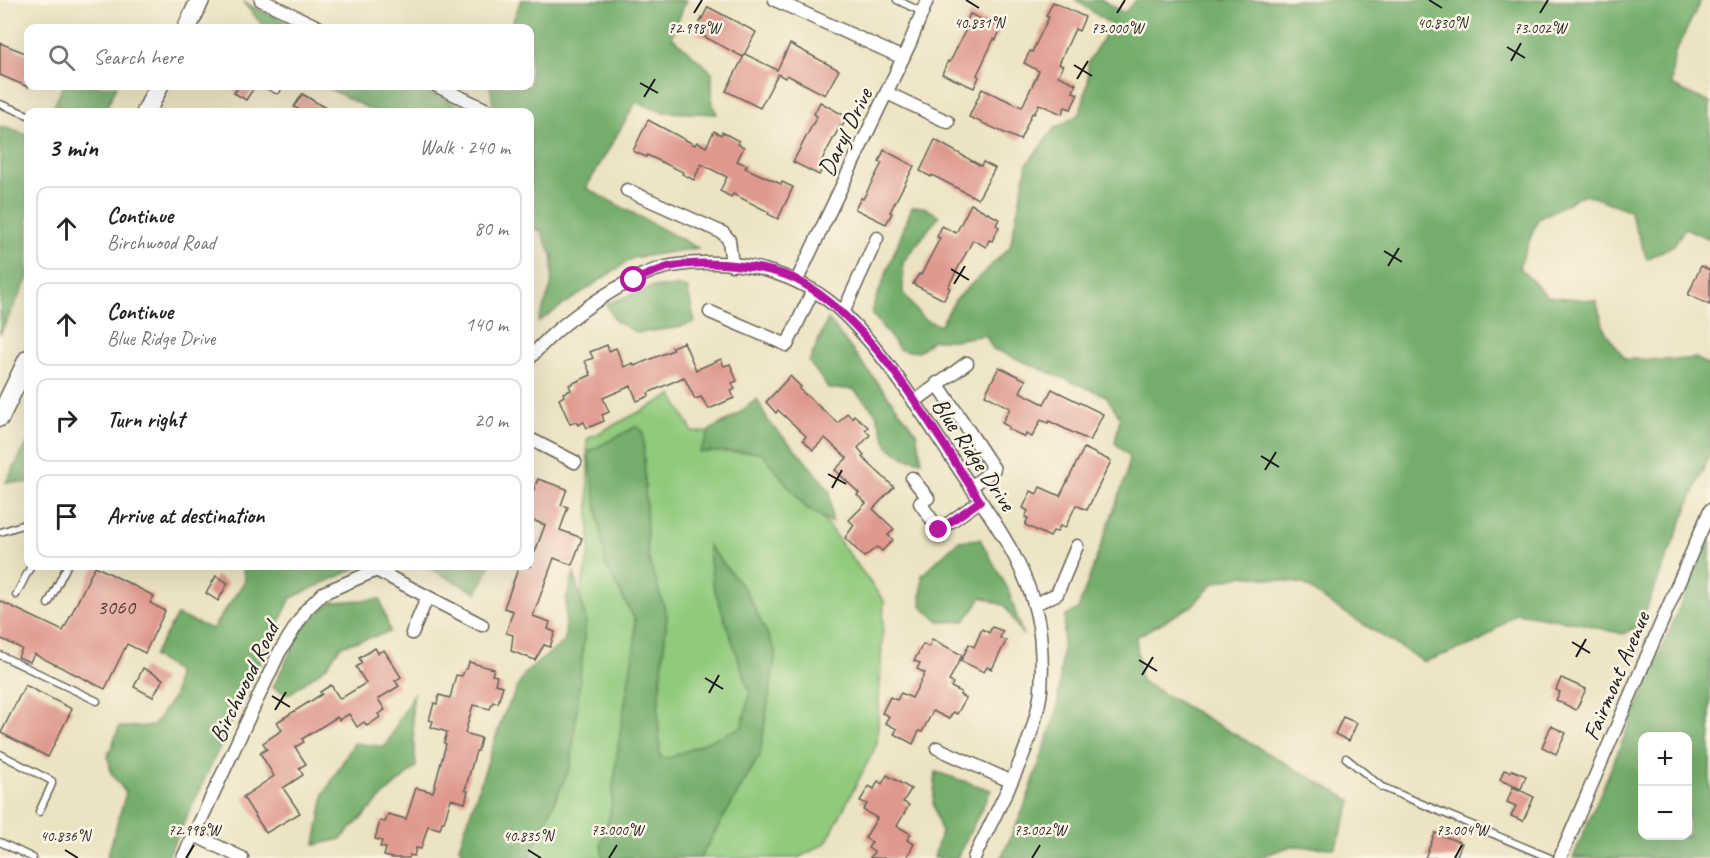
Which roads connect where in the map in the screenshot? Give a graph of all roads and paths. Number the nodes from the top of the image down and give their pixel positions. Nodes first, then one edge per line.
1 (200, 0) edge
2 (261, 0) edge
3 (775, 0) edge
4 (897, 0) edge
5 (924, 6) edge
6 (189, 24) edge
7 (312, 24) edge
8 (903, 58) junction
9 (157, 90) edge
10 (445, 90) edge
11 (887, 93) junction
12 (0, 104) edge
13 (148, 108) edge
14 (483, 108) edge
15 (24, 113) edge
16 (948, 122) dead end
17 (627, 190) dead end
18 (877, 238) dead end
19 (732, 265) junction
20 (797, 280) junction
21 (813, 291) junction
22 (710, 312) dead end
23 (843, 313) junction
24 (534, 353) edge
25 (967, 363) dead end
26 (24, 367) edge
27 (937, 383) junction
28 (914, 402) junction
29 (0, 417) edge
30 (534, 441) edge
31 (575, 462) dead end
32 (912, 478) dead end
33 (971, 487) junction
34 (980, 501) junction
35 (1710, 510) edge
36 (24, 524) edge
37 (0, 532) edge
38 (1077, 546) dead end
39 (29, 570) edge
40 (64, 570) edge
41 (376, 570) edge
42 (384, 570) edge
43 (16, 595) dead end
44 (427, 598) junction
45 (48, 604) dead end
46 (1035, 604) junction
47 (482, 625) dead end
48 (412, 633) dead end
49 (0, 655) edge
50 (97, 701) dead end
51 (937, 748) dead end
52 (0, 754) edge
53 (1346, 758) dead end
54 (1010, 781) junction
55 (39, 812) dead end
56 (194, 835) junction
57 (0, 842) edge
58 (33, 858) edge
59 (183, 858) edge
60 (242, 858) edge
61 (974, 858) edge
62 (1550, 858) edge
63 (1560, 858) edge

1 - 6 main road
2 - 7 street
3 - 8 street
4 - 5 lane
5 - 8 street, Daryl Drive
8 - 11 street, Daryl Drive
9 - 13 main road
10 - 14 street
11 - 16 street
11 - 20 street, Daryl Drive
12 - 15 lane
17 - 19 street
18 - 23 street
19 - 20 street
19 - 24 street
20 - 21 street, Blue Ridge Drive
21 - 22 street
21 - 23 street, Blue Ridge Drive
23 - 28 street, Blue Ridge Drive
25 - 27 street
26 - 29 main road
27 - 28 street
27 - 33 street
28 - 33 street, Blue Ridge Drive
30 - 31 street
32 - 34 street
33 - 34 street, Blue Ridge Drive
34 - 46 street, Blue Ridge Drive
35 - 63 street, Fairmont Avenue
36 - 37 lane
38 - 46 street
39 - 43 lane
40 - 45 lane
41 - 56 street, Birchwood Road
42 - 44 street
44 - 47 street
44 - 48 street
46 - 54 street, Blue Ridge Drive
49 - 50 lane
51 - 54 street
52 - 55 lane
53 - 62 lane
54 - 61 street, Blue Ridge Drive
56 - 59 street, Birchwood Road
56 - 60 street
57 - 58 lane

